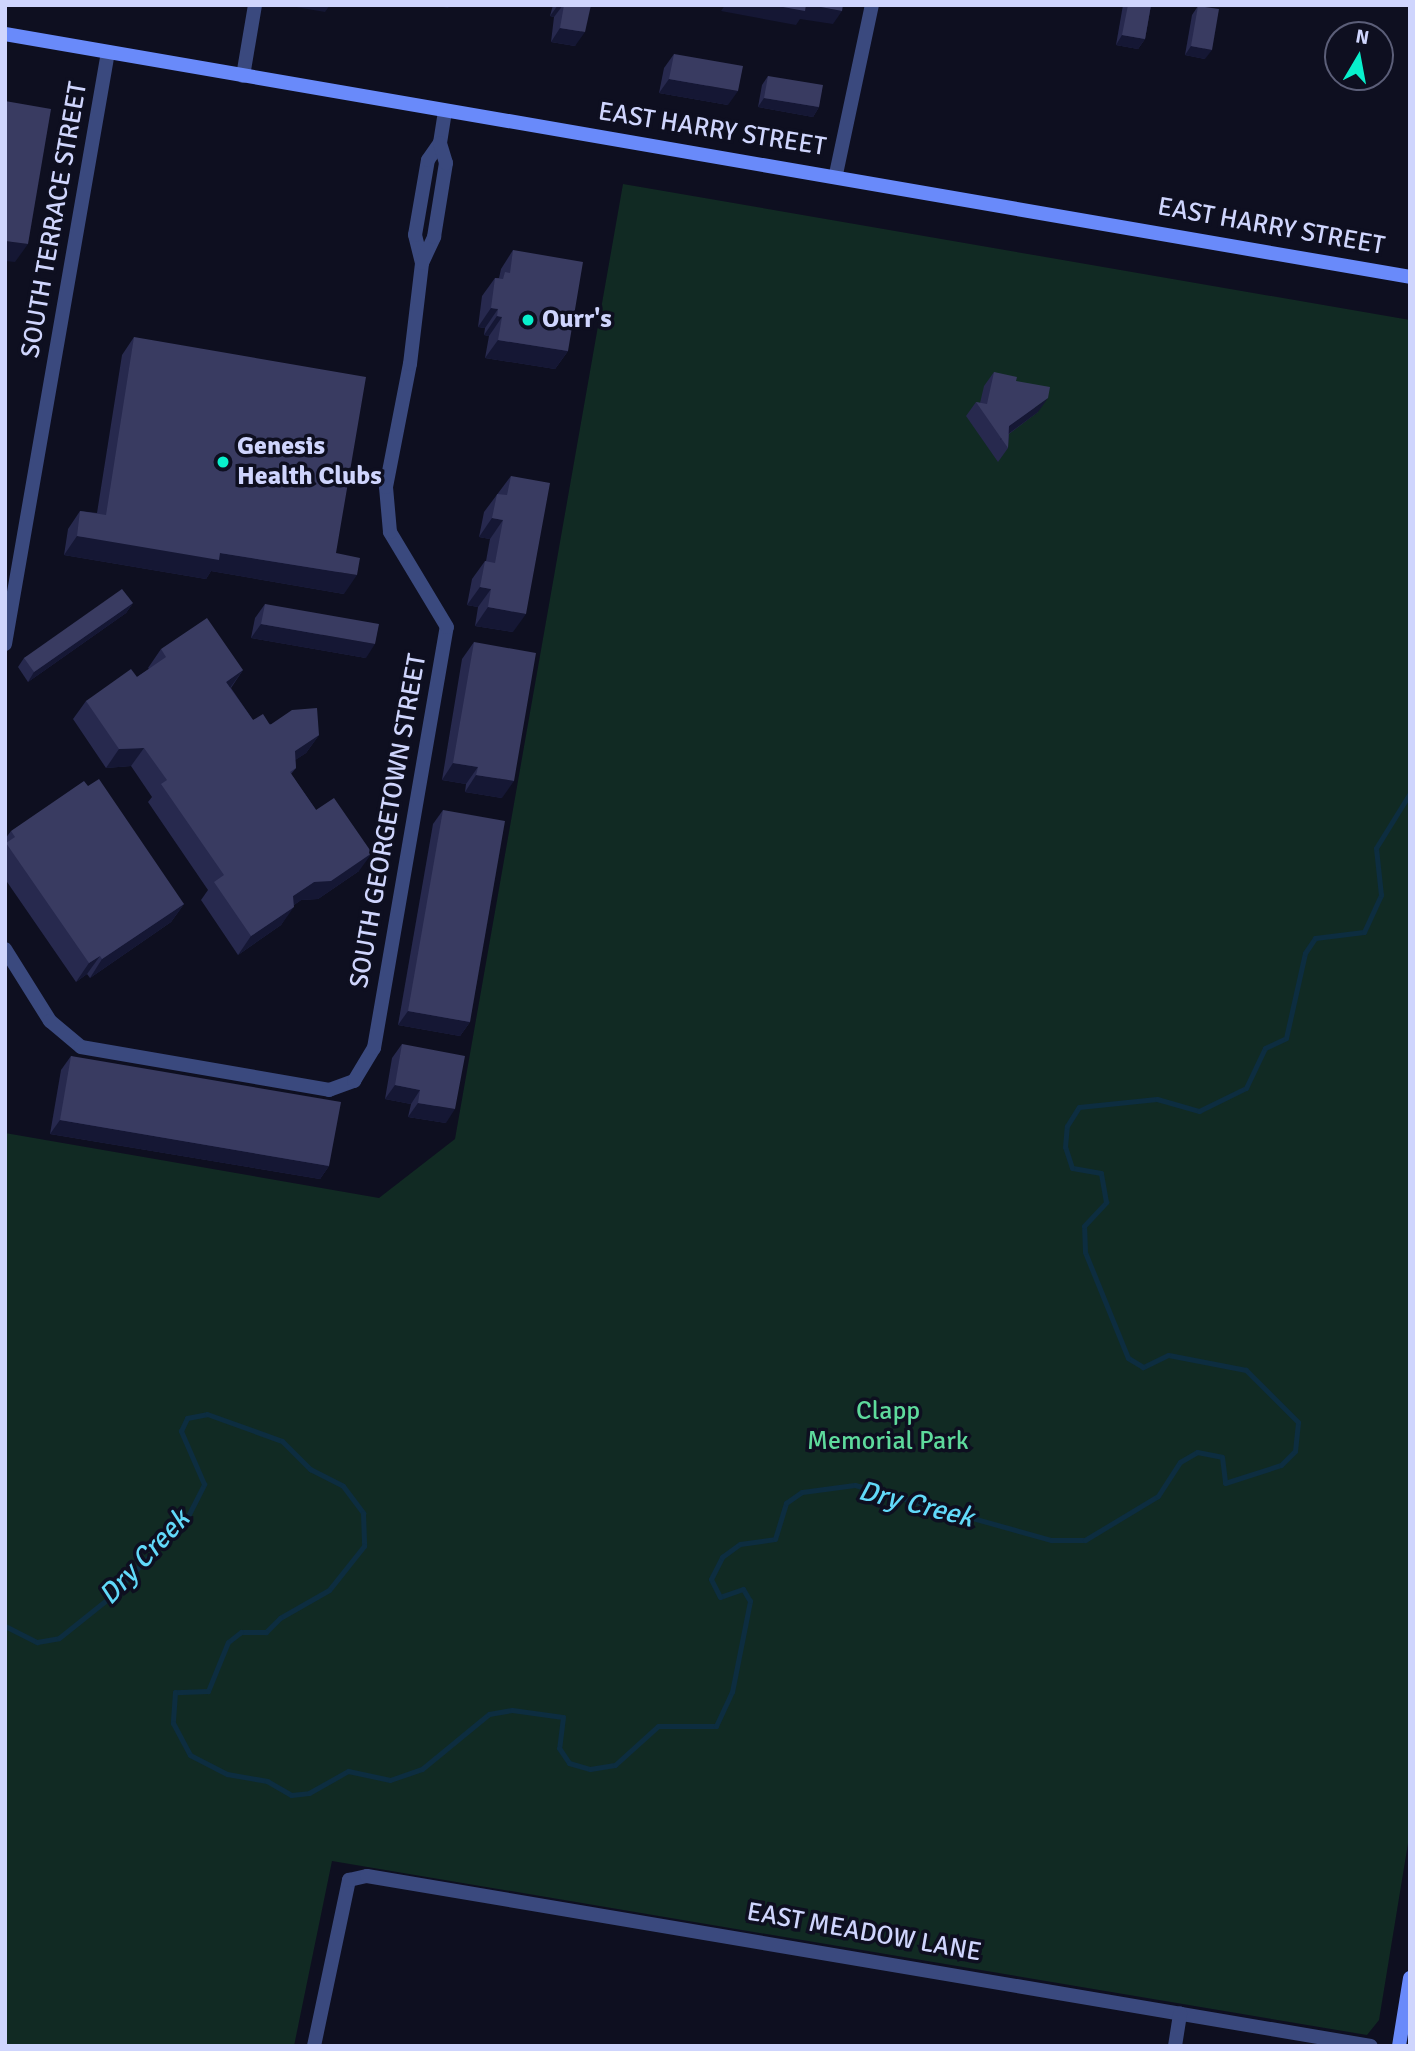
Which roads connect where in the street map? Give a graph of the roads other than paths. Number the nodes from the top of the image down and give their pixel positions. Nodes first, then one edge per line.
1 (255, 5) edge
2 (872, 5) edge
3 (5, 34) edge
4 (108, 52) junction
5 (243, 76) junction
6 (445, 113) junction
7 (836, 174) junction
8 (1410, 277) edge
9 (5, 644) edge
10 (5, 949) edge
11 (1410, 1978) edge
12 (1180, 2013) junction
13 (314, 2046) edge
14 (1175, 2046) edge
15 (1371, 2046) edge
16 (1399, 2046) edge

1 - 5 street
2 - 7 street
3 - 4 main road, EAST HARRY STREET
4 - 5 main road, EAST HARRY STREET
4 - 9 street, SOUTH TERRACE STREET
5 - 6 main road, EAST HARRY STREET
6 - 7 main road, EAST HARRY STREET
6 - 10 street, SOUTH GEORGETOWN STREET
7 - 8 main road, EAST HARRY STREET
11 - 16 main road
12 - 13 street, EAST MEADOW LANE
12 - 14 street
12 - 15 street, EAST MEADOW LANE

